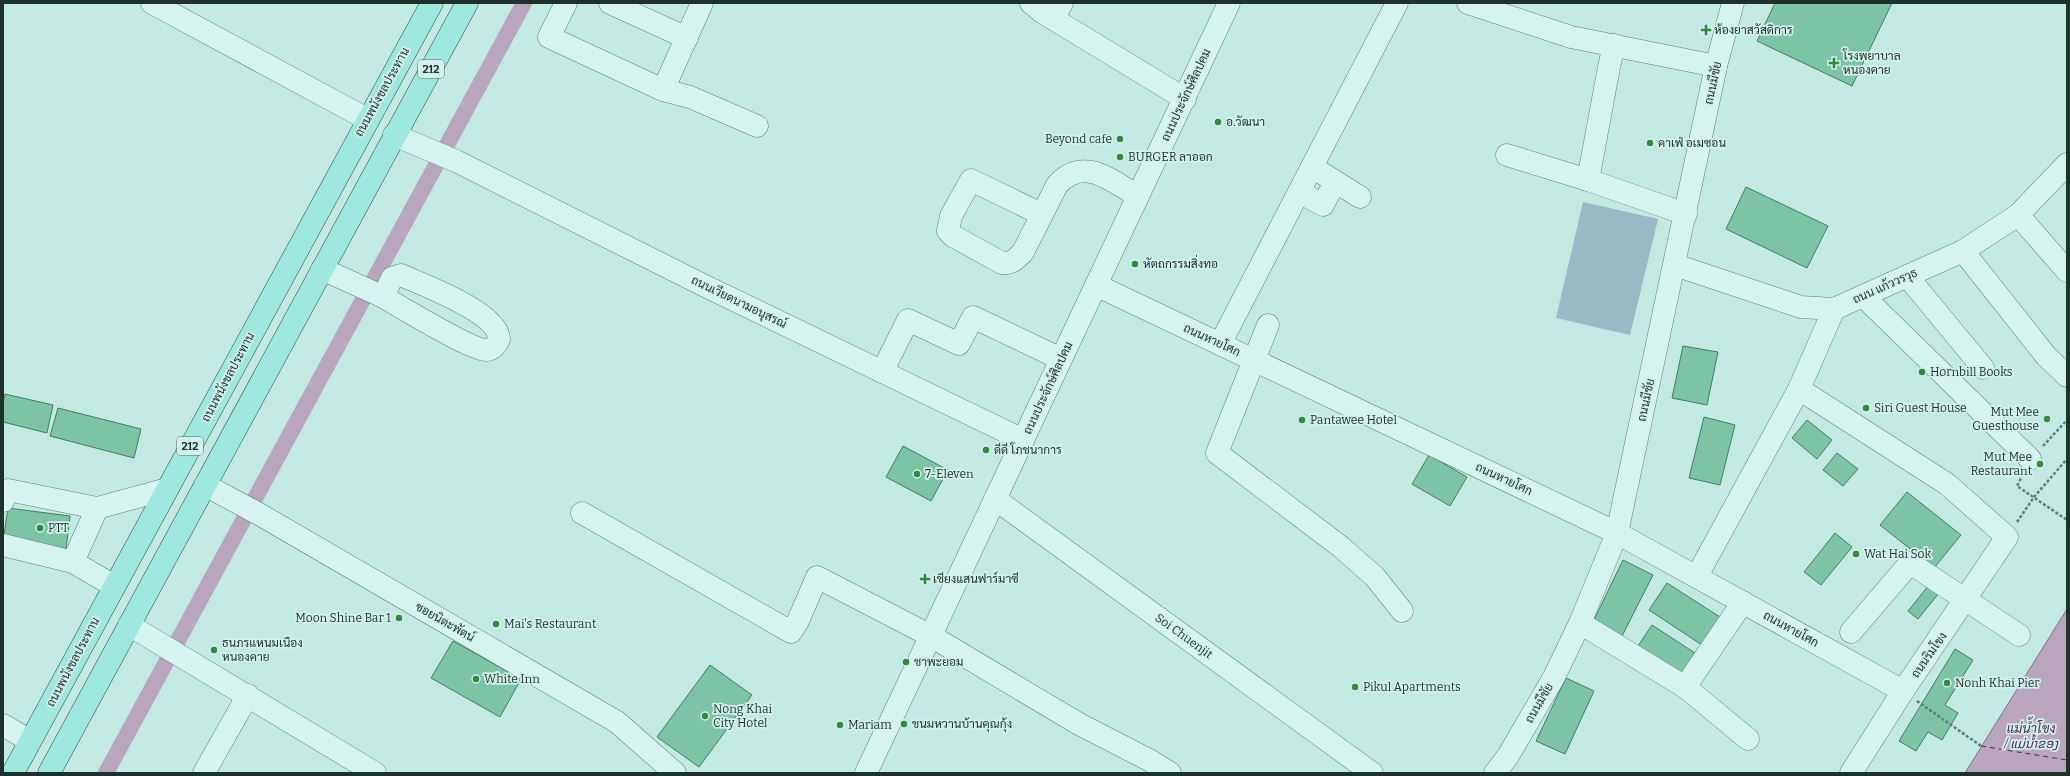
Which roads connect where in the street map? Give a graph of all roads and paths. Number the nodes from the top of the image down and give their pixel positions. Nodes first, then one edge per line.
1 (152, 3) edge
2 (432, 3) edge
3 (467, 3) edge
4 (566, 3) edge
5 (610, 3) edge
6 (702, 3) edge
7 (1031, 3) edge
8 (1229, 3) edge
9 (1397, 3) edge
10 (1468, 3) edge
11 (1733, 3) edge
12 (1058, 11) edge
13 (686, 38) junction
14 (1614, 45) junction
15 (1716, 66) junction
16 (663, 90) junction
17 (1185, 99) junction
18 (367, 119) junction
19 (757, 126) dead end
20 (394, 135) junction
21 (1507, 155) dead end
22 (2067, 164) edge
23 (1312, 166) junction
24 (1588, 180) junction
25 (1335, 182) junction
26 (1299, 192) junction
27 (1138, 196) junction
28 (1360, 197) dead end
29 (1041, 214) dead end
30 (1686, 214) junction
31 (2018, 215) junction
32 (1963, 251) junction
33 (1675, 265) junction
34 (322, 269) junction
35 (2067, 270) edge
36 (1907, 276) junction
37 (1096, 285) junction
38 (379, 295) junction
39 (1863, 296) junction
40 (1834, 309) junction
41 (1268, 325) dead end
42 (1220, 344) junction
43 (1061, 358) junction
44 (1253, 359) junction
45 (1983, 368) dead end
46 (882, 372) junction
47 (2067, 376) edge
48 (1799, 389) junction
49 (1023, 440) junction
50 (2030, 459) dead end
51 (2067, 459) edge
52 (205, 485) junction
53 (167, 489) junction
54 (2034, 497) junction
55 (995, 499) junction
56 (3, 501) edge
57 (97, 508) junction
58 (582, 513) dead end
59 (2067, 520) edge
60 (1617, 533) junction
61 (2007, 537) junction
62 (3, 545) edge
63 (72, 562) junction
64 (1697, 576) junction
65 (114, 586) junction
66 (1966, 600) junction
67 (1743, 602) junction
68 (1402, 611) dead end
69 (1580, 623) junction
70 (129, 625) junction
71 (1851, 632) dead end
72 (2019, 635) dead end
73 (931, 636) junction
74 (1685, 687) junction
75 (1903, 691) junction
76 (248, 695) junction
77 (3, 725) edge
78 (1748, 739) dead end
79 (30, 741) junction
80 (1981, 746) dead end
81 (347, 766) edge
82 (13, 773) edge
83 (49, 773) edge
84 (204, 773) edge
85 (375, 773) edge
86 (675, 773) edge
87 (866, 773) edge
88 (1170, 773) edge
89 (1372, 773) edge
90 (1496, 773) edge
91 (1851, 773) edge

1 - 18 street
2 - 18 main road, ถนนพนังชลประทาน / 212
3 - 20 main road, 212
4 - 16 street
5 - 13 street
6 - 13 street
7 - 12 street
8 - 17 street, ถนนประจักษ์ศิลปคม
9 - 23 street
10 - 14 street
11 - 15 street, ถนนมีชัย
12 - 17 street
13 - 16 street
14 - 15 street
14 - 24 street
15 - 30 street, ถนนมีชัย
16 - 19 street
17 - 27 street, ถนนประจักษ์ศิลปคม
18 - 20 main road
18 - 53 main road, ถนนพนังชลประทาน / 212
20 - 34 main road, 212
20 - 46 street, ถนนเวียดนามอนุสรณ์
21 - 24 street
22 - 31 street, ถนน แก้ววรวุธ
23 - 25 street
23 - 26 street
24 - 30 street
25 - 26 street
25 - 28 street
26 - 42 street
27 - 29 street
27 - 37 street, ถนนประจักษ์ศิลปคม
30 - 33 street, ถนนมีชัย
31 - 32 street, ถนน แก้ววรวุธ
31 - 35 street
32 - 36 street, ถนน แก้ววรวุธ
32 - 47 street
33 - 40 street, ถนน แก้ววรวุธ
33 - 60 street, ถนนมีชัย
34 - 38 street
34 - 52 main road, 212
36 - 39 street, ถนน แก้ววรวุธ
36 - 45 street
37 - 42 street, ถนนหายโศก
37 - 43 street, ถนนประจักษ์ศิลปคม
38 - 38 street
39 - 40 street, ถนน แก้ววรวุธ
39 - 50 street
40 - 48 street
41 - 44 street
42 - 44 street, ถนนหายโศก
43 - 46 street
43 - 49 street, ถนนประจักษ์ศิลปคม
44 - 60 street, ถนนหายโศก
44 - 68 street
46 - 49 street, ถนนเวียดนามอนุสรณ์
48 - 61 street
48 - 64 street
49 - 55 street, ถนนประจักษ์ศิลปคม
51 - 54 path
52 - 70 main road, 212
52 - 86 street, ซอยนิตะพัตน์
53 - 57 street
53 - 65 main road, ถนนพนังชลประทาน / 212
54 - 59 path
54 - 61 path
55 - 73 street, ถนนประจักษ์ศิลปคม
55 - 89 street, Soi Chuenjit
56 - 57 street
57 - 63 street
58 - 73 street
60 - 64 street, ถนนหายโศก
60 - 69 street, ถนนมีชัย
61 - 66 street, ถนนริมโขง
62 - 63 street
63 - 65 street
64 - 67 street, ถนนหายโศก
65 - 79 main road, ถนนพนังชลประทาน / 212
66 - 71 street
66 - 72 street
66 - 75 street, ถนนริมโขง
67 - 74 street
67 - 75 street, ถนนหายโศก
69 - 74 street
69 - 90 street, ถนนมีชัย
70 - 76 street
70 - 83 main road, 212
73 - 87 street, ถนนประจักษ์ศิลปคม
73 - 88 street
74 - 78 street
75 - 80 path
75 - 91 street, ถนนริมโขง
76 - 81 street
76 - 84 street
77 - 79 street
79 - 82 main road, ถนนพนังชลประทาน / 212
81 - 85 street

